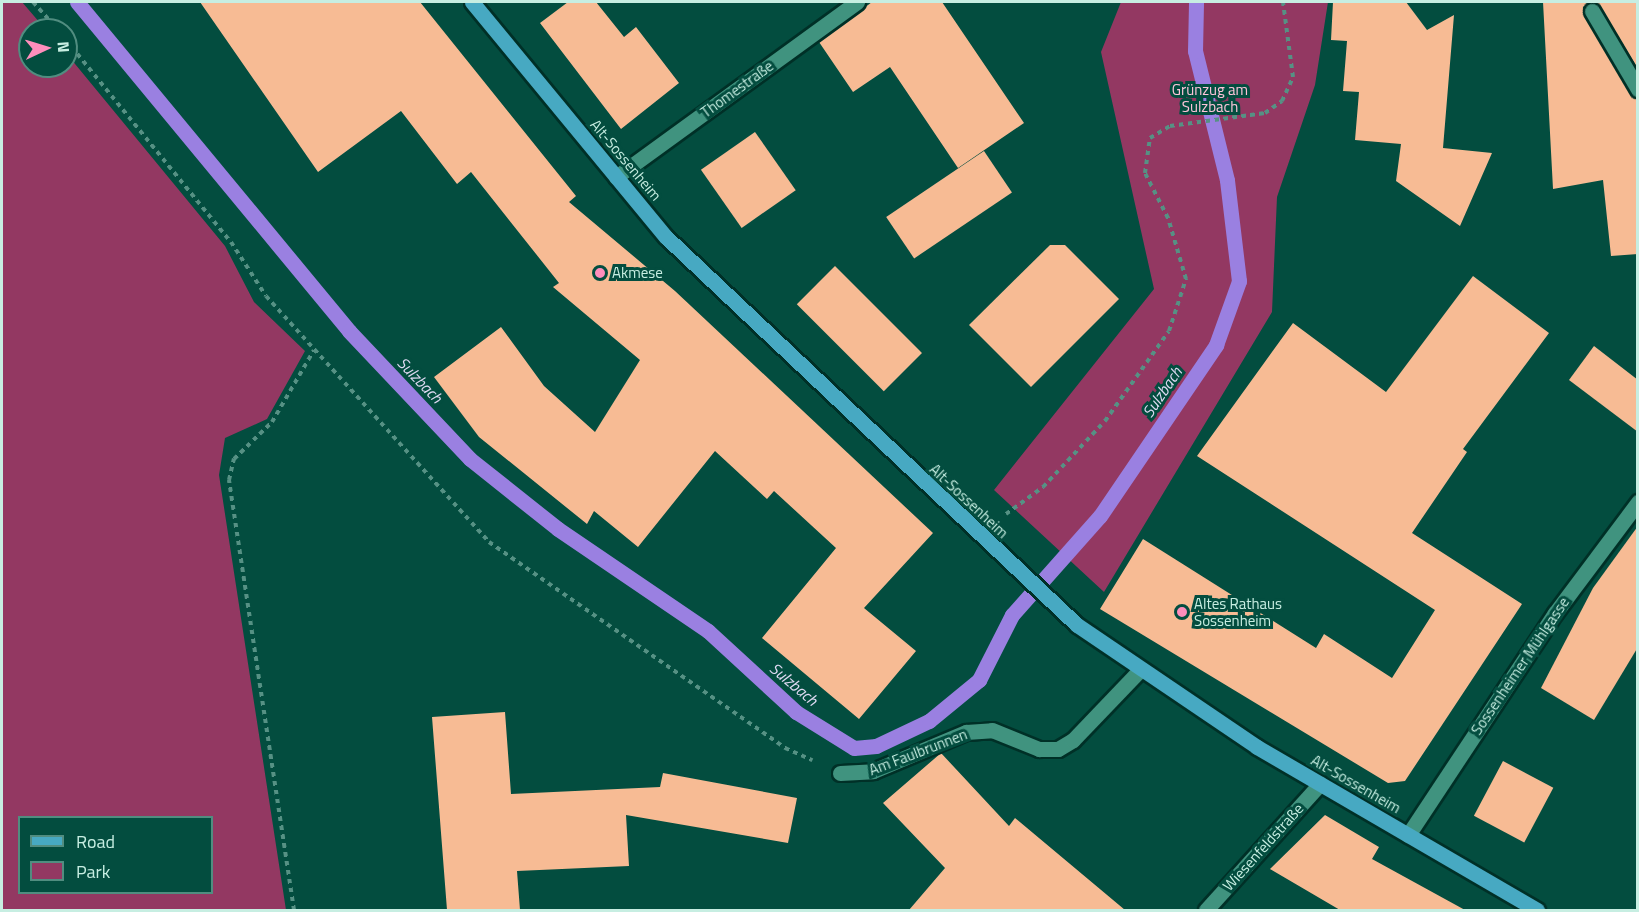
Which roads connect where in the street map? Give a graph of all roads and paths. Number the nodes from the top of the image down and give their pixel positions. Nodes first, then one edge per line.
1 (33, 2) edge
2 (857, 2) edge
3 (1283, 2) edge
4 (478, 3) edge
5 (1592, 11) dead end
6 (47, 18) edge
7 (78, 55) edge
8 (1638, 89) edge
9 (616, 177) junction
10 (314, 351) junction
11 (1638, 502) edge
12 (984, 540) junction
13 (1140, 670) junction
14 (840, 773) joint
15 (1320, 784) junction
16 (1408, 835) junction
17 (294, 910) edge
18 (1206, 910) edge
19 (1538, 910) edge

1 - 6 path
2 - 9 street, Thomestraße
3 - 12 path
4 - 9 main road, Alt-Sossenheim
5 - 8 street
7 - 10 path
9 - 12 main road, Alt-Sossenheim
10 - 14 path
10 - 17 path
11 - 16 street, Sossenheimer Mühlgasse
12 - 13 main road, Alt-Sossenheim
13 - 14 street, Am Faulbrunnen
13 - 15 main road, Alt-Sossenheim
15 - 16 main road, Alt-Sossenheim
15 - 18 street, Wiesenfeldstraße
16 - 19 main road, Alt-Sossenheim

